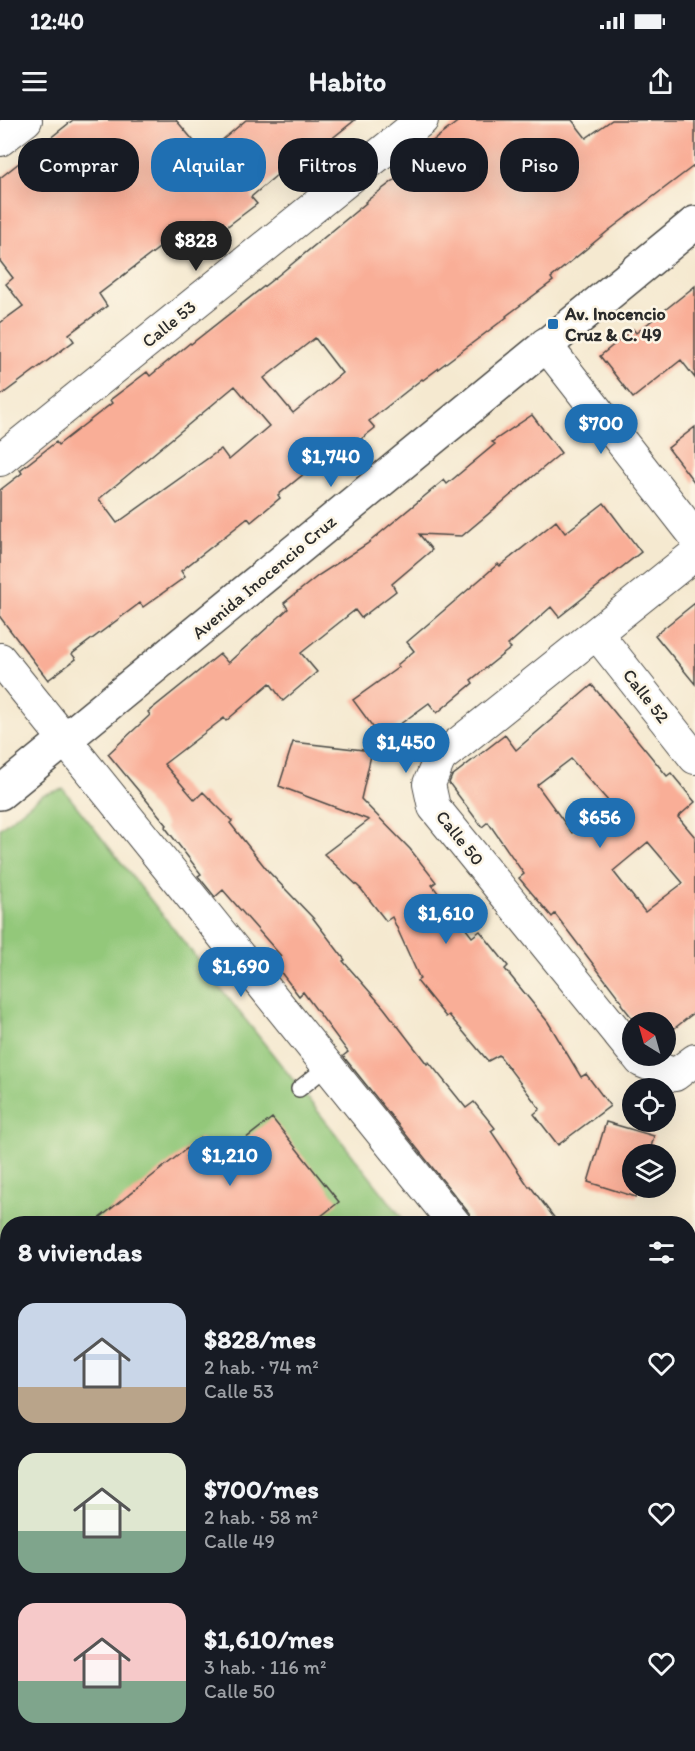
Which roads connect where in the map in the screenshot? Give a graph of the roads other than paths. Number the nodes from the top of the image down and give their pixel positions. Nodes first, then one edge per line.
1 (26, 120) edge
2 (422, 120) edge
3 (0, 140) edge
4 (695, 223) edge
5 (545, 344) junction
6 (0, 460) edge
7 (695, 536) edge
8 (695, 554) edge
9 (597, 634) junction
10 (0, 659) edge
11 (65, 742) junction
12 (695, 758) edge
13 (0, 793) edge
14 (622, 1038) edge
15 (695, 1060) edge
16 (328, 1066) junction
17 (653, 1066) edge
18 (299, 1089) dead end
19 (449, 1216) edge

1 - 3 street
2 - 6 street, Calle 53
4 - 5 street, Avenida Inocencio Cruz
5 - 7 street
5 - 11 street, Avenida Inocencio Cruz
8 - 9 street, Calle 50
9 - 12 street, Calle 52
9 - 14 street, Calle 50
10 - 11 street
11 - 13 street, Avenida Inocencio Cruz
11 - 16 street
15 - 17 street
16 - 18 lane
16 - 19 street

